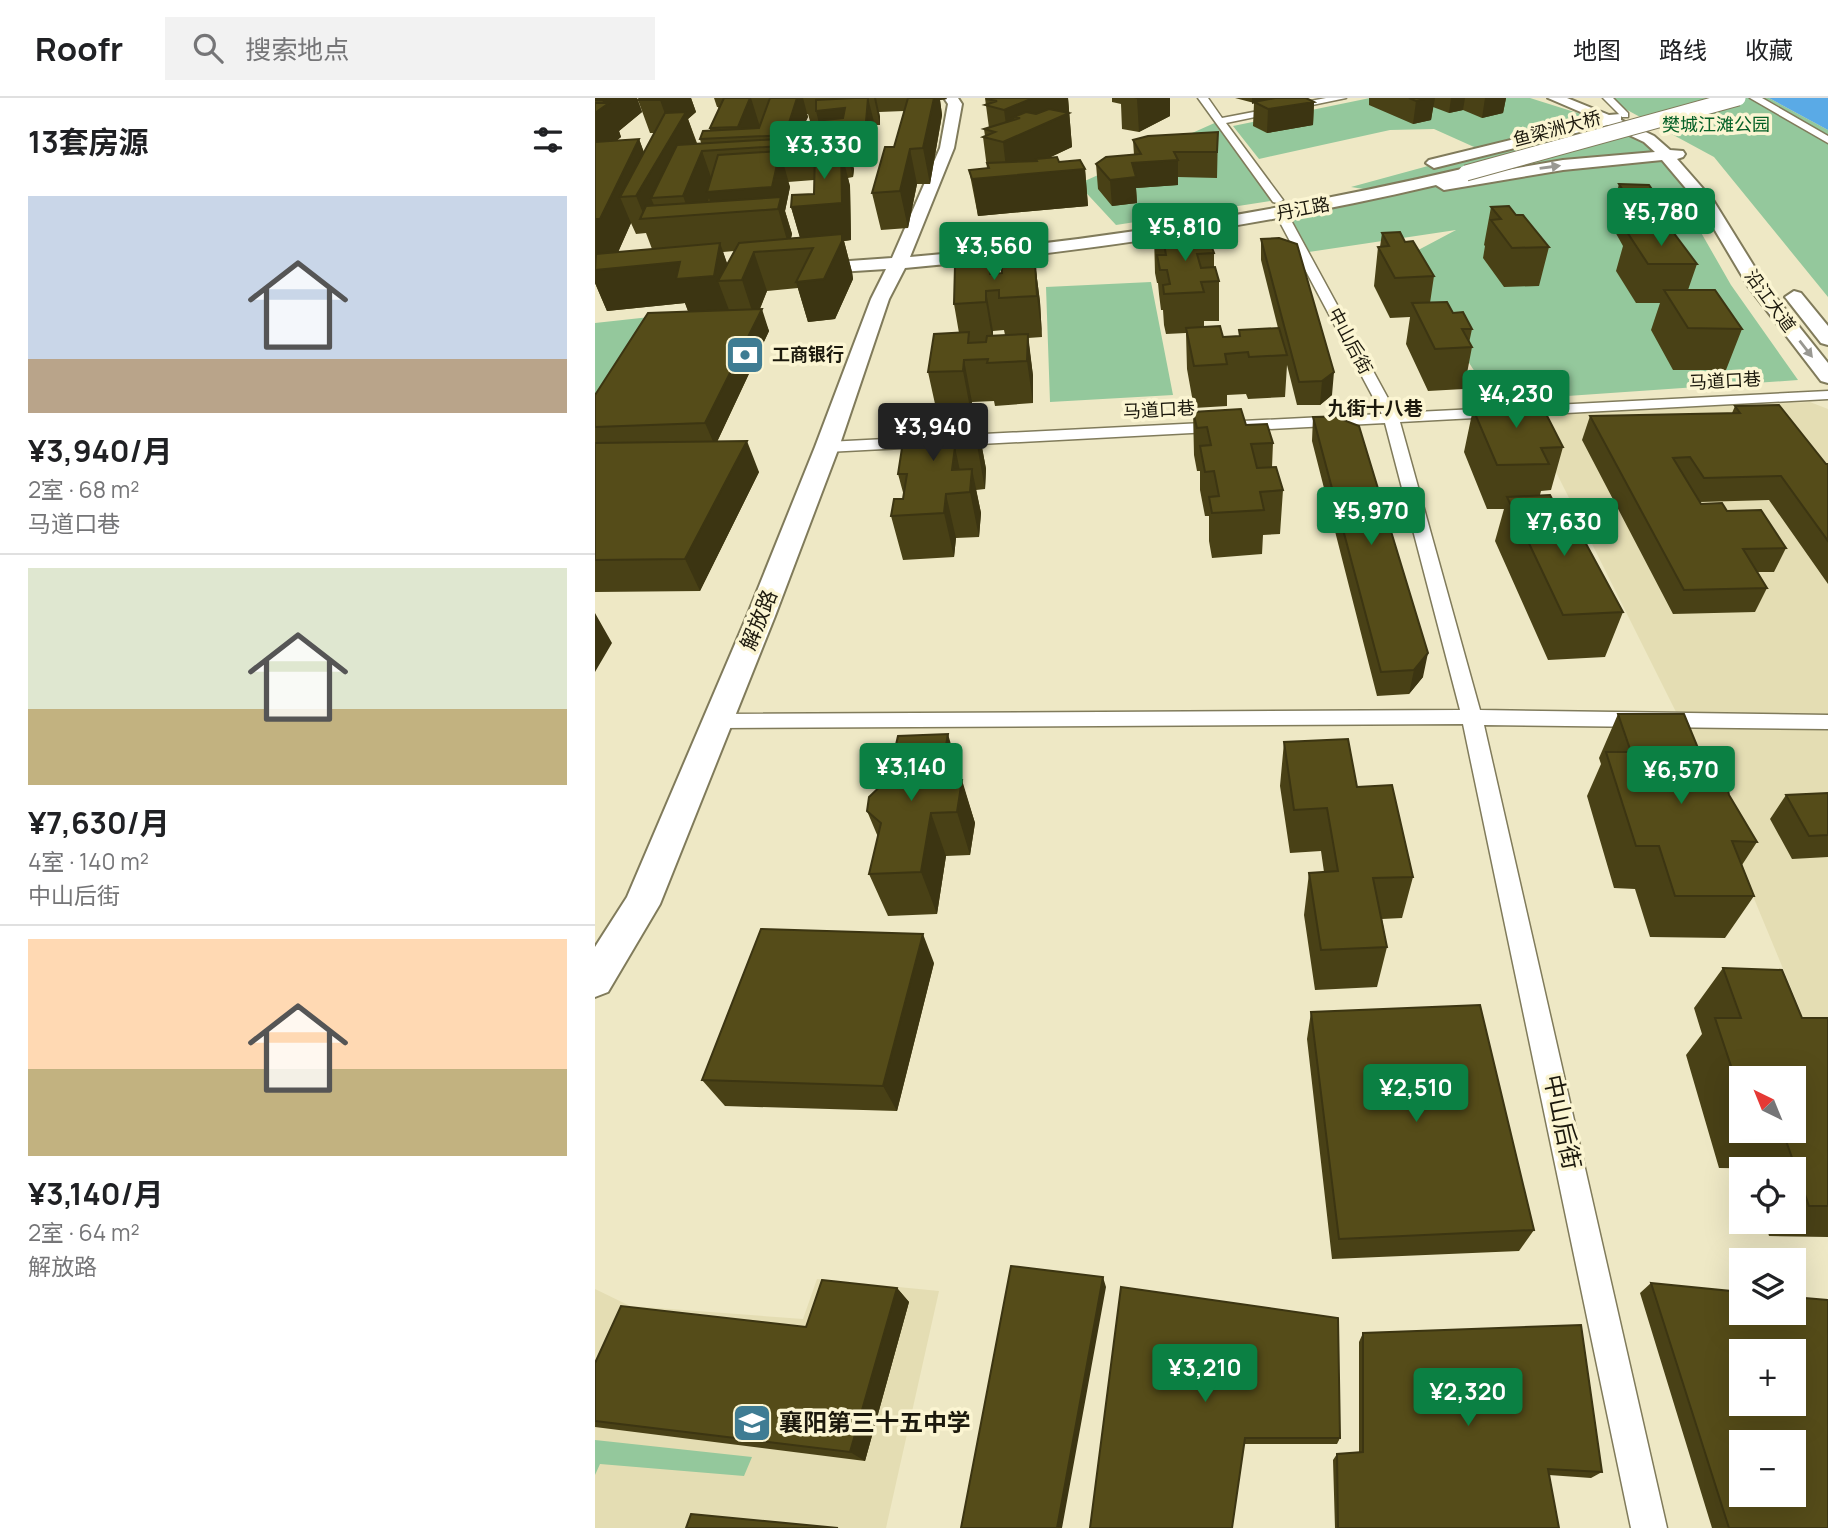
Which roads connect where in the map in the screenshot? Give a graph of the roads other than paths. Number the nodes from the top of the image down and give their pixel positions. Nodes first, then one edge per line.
1 (951, 98) edge
2 (1203, 98) edge
3 (1341, 98) edge
4 (1555, 98) edge
5 (1579, 98) edge
6 (1608, 98) edge
7 (1724, 98) edge
8 (1738, 98) edge
9 (1755, 98) edge
10 (1625, 114) junction
11 (1608, 119) junction
12 (1219, 121) junction
13 (1828, 140) edge
14 (1667, 155) junction
15 (1459, 170) junction
16 (1715, 185) dead end
17 (1352, 187) junction
18 (1386, 193) junction
19 (1728, 204) dead end
20 (1279, 207) junction
21 (901, 257) junction
22 (789, 263) edge
23 (1784, 286) dead end
24 (1828, 339) edge
25 (1828, 377) edge
26 (1828, 394) edge
27 (1391, 417) junction
28 (827, 447) junction
29 (1472, 717) junction
30 (717, 721) junction
31 (1828, 722) edge
32 (595, 981) edge
33 (1649, 1528) edge

1 - 21 main road, 解放路
2 - 12 street, 中山后街
3 - 12 street
4 - 11 main road, 沿江大道
5 - 10 main road
6 - 10 street
7 - 15 main road, 鱼梁洲大桥, bridge
8 - 15 main road, 鱼梁洲大桥, bridge
9 - 13 street
10 - 11 main road
10 - 14 main road
11 - 14 main road, 沿江大道
11 - 17 main road
12 - 20 street, 中山后街
18 -> 14 main road
14 -> 25 main road, 沿江大道
15 - 17 main road, 丹江路
15 - 18 main road, 丹江路
16 - 19 main road
17 - 20 main road, 丹江路
18 - 20 main road, 丹江路
20 - 21 main road, 丹江路
20 - 27 street, 中山后街
21 - 22 main road, 丹江路
21 - 28 main road, 解放路
23 - 24 main road, 沿江大道
26 - 27 street, 马道口巷
27 - 28 street, 马道口巷
27 - 29 street, 中山后街
28 - 30 main road, 解放路
29 - 30 street
29 - 31 street
29 - 33 street, 中山后街
30 - 32 main road, 解放路

